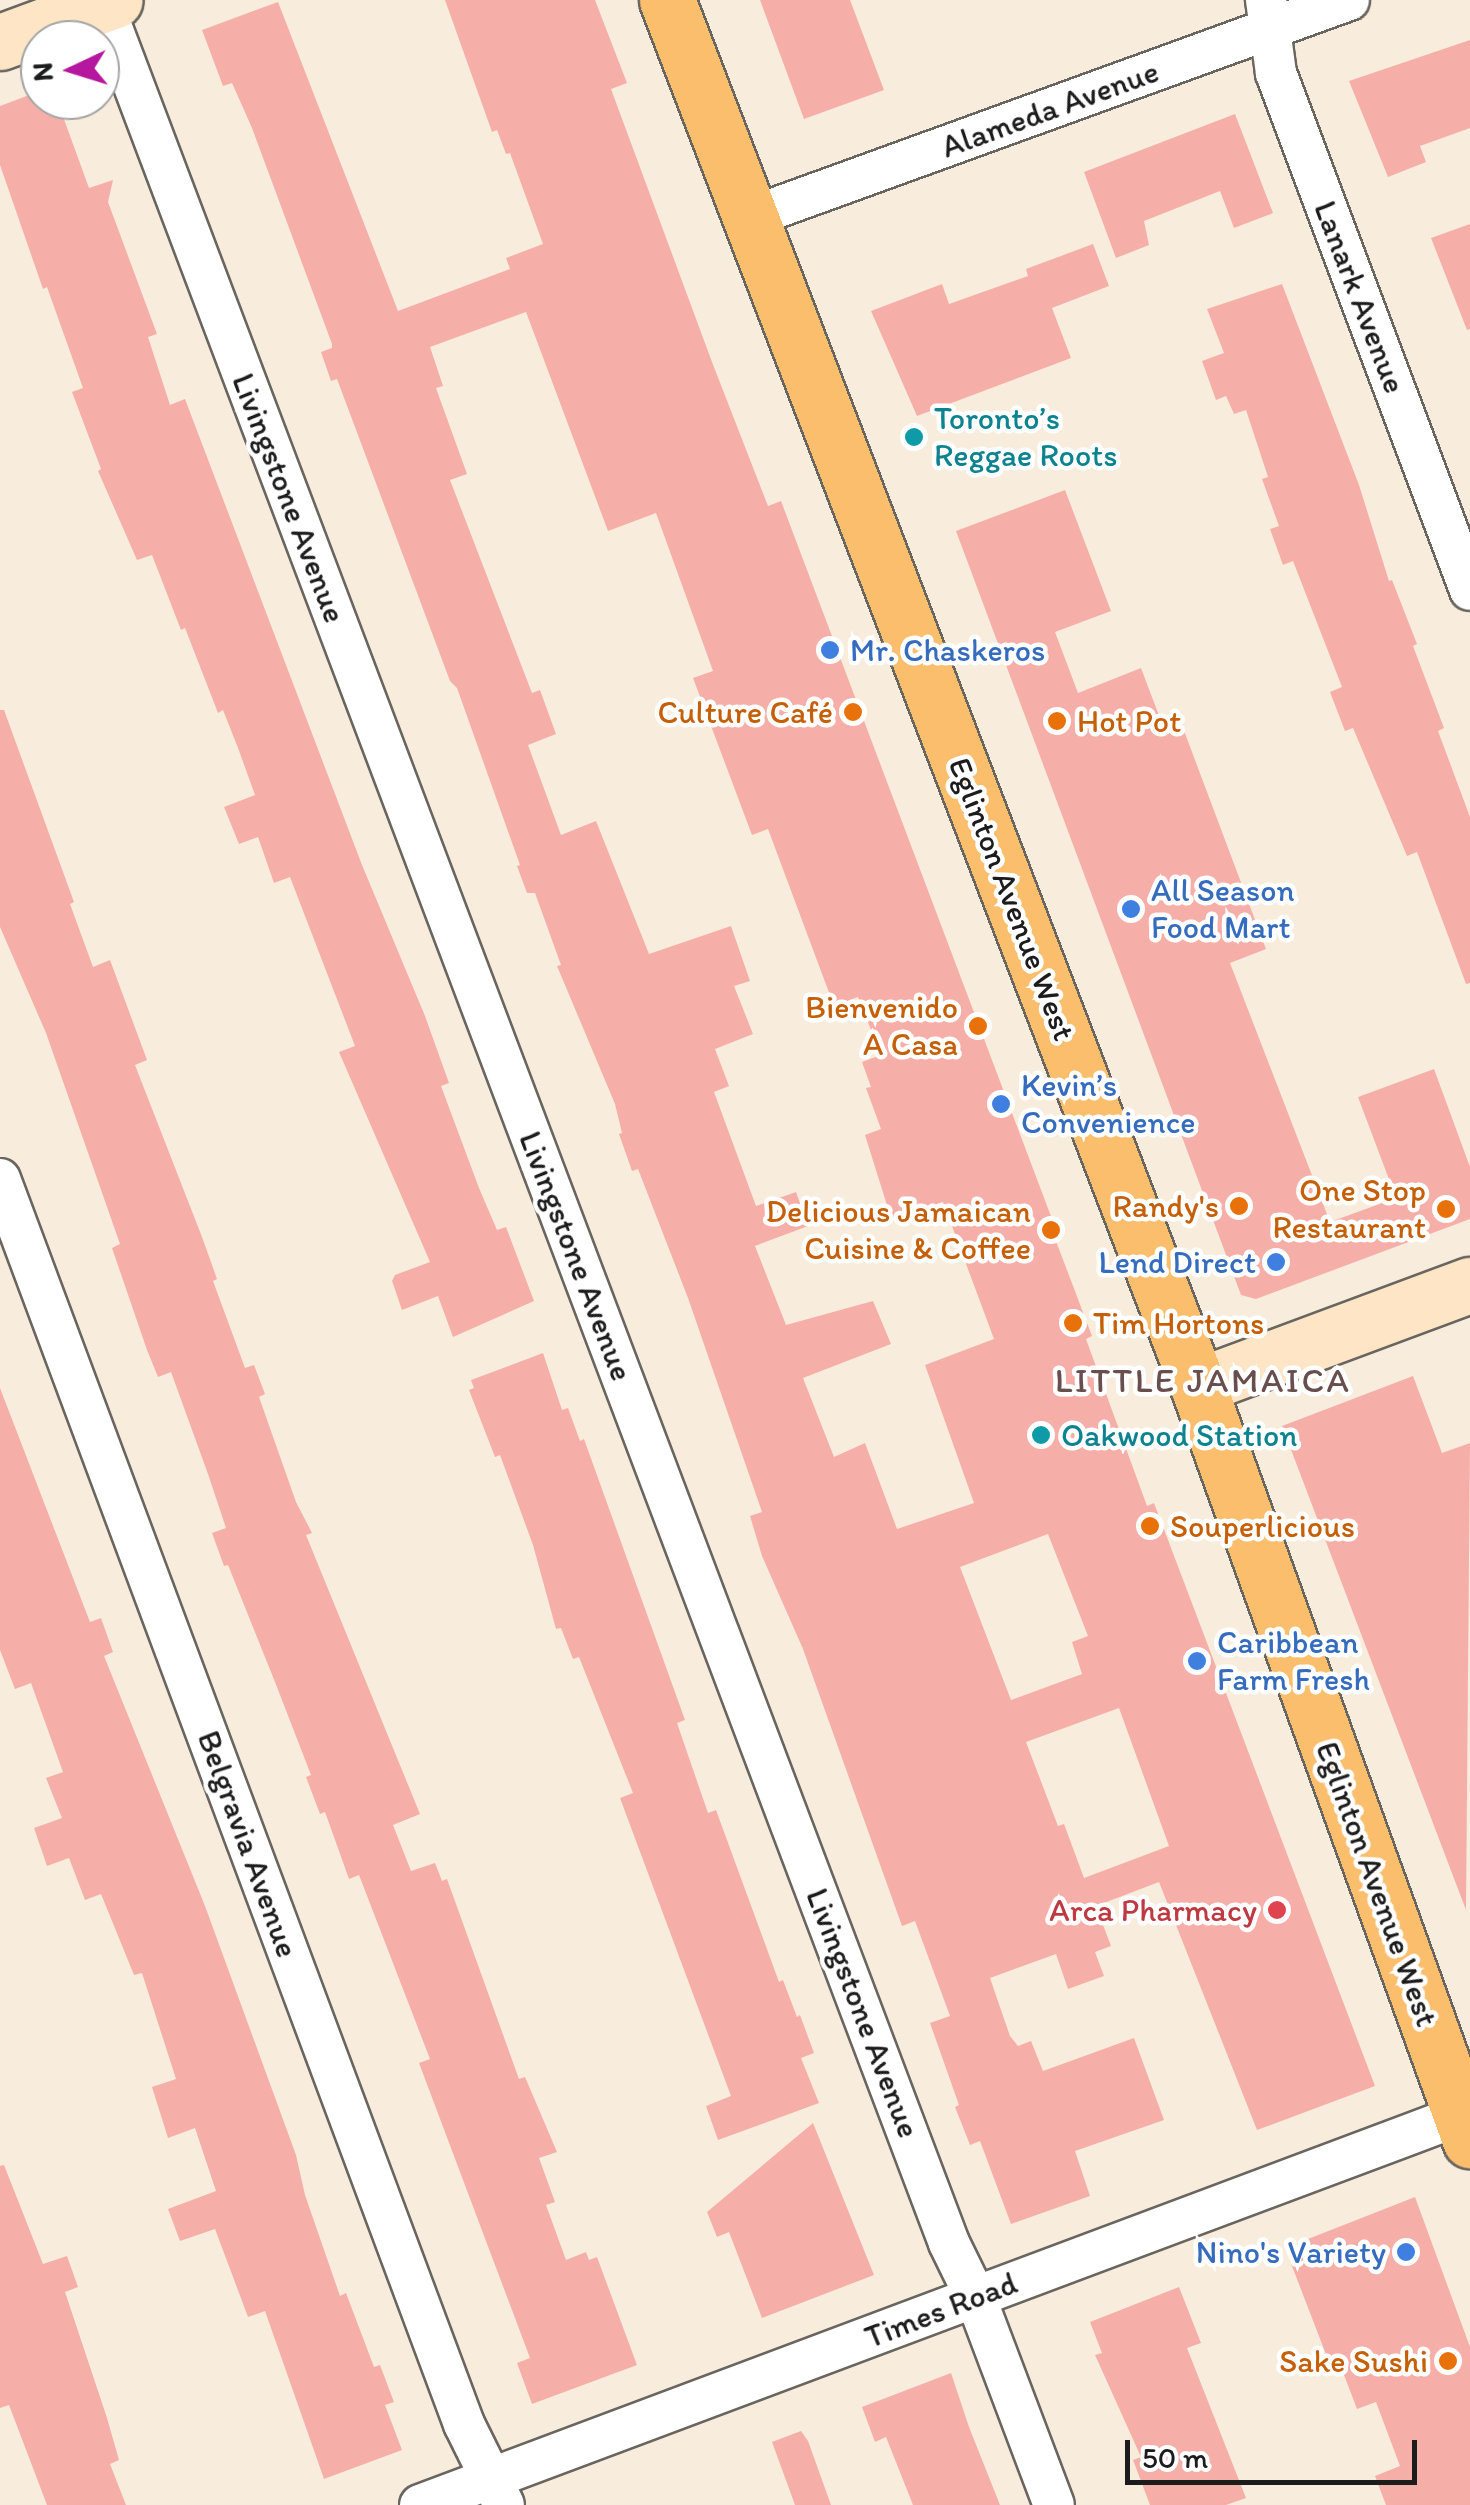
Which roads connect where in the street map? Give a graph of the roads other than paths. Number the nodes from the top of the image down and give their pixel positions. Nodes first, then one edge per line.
1 (667, 0) edge
2 (1349, 0) edge
3 (109, 2) edge
4 (1268, 14) edge
5 (0, 42) edge
6 (751, 217) junction
7 (1470, 590) edge
8 (0, 1179) edge
9 (1470, 1285) edge
10 (1198, 1386) junction
11 (1465, 2127) edge
12 (975, 2296) junction
13 (497, 2492) edge
14 (420, 2505) edge
15 (1054, 2505) edge

1 - 6 main road, Eglinton Avenue West
2 - 4 street, Alameda Avenue
3 - 5 street
3 - 12 street, Livingstone Avenue
4 - 6 street, Alameda Avenue
4 - 7 street, Lanark Avenue
6 - 10 main road, Eglinton Avenue West
8 - 13 street, Belgravia Avenue
9 - 10 street
10 - 11 main road, Eglinton Avenue West
11 - 12 street, Times Road
12 - 13 street, Times Road
12 - 15 street, Livingstone Avenue
13 - 14 street, Times Road

